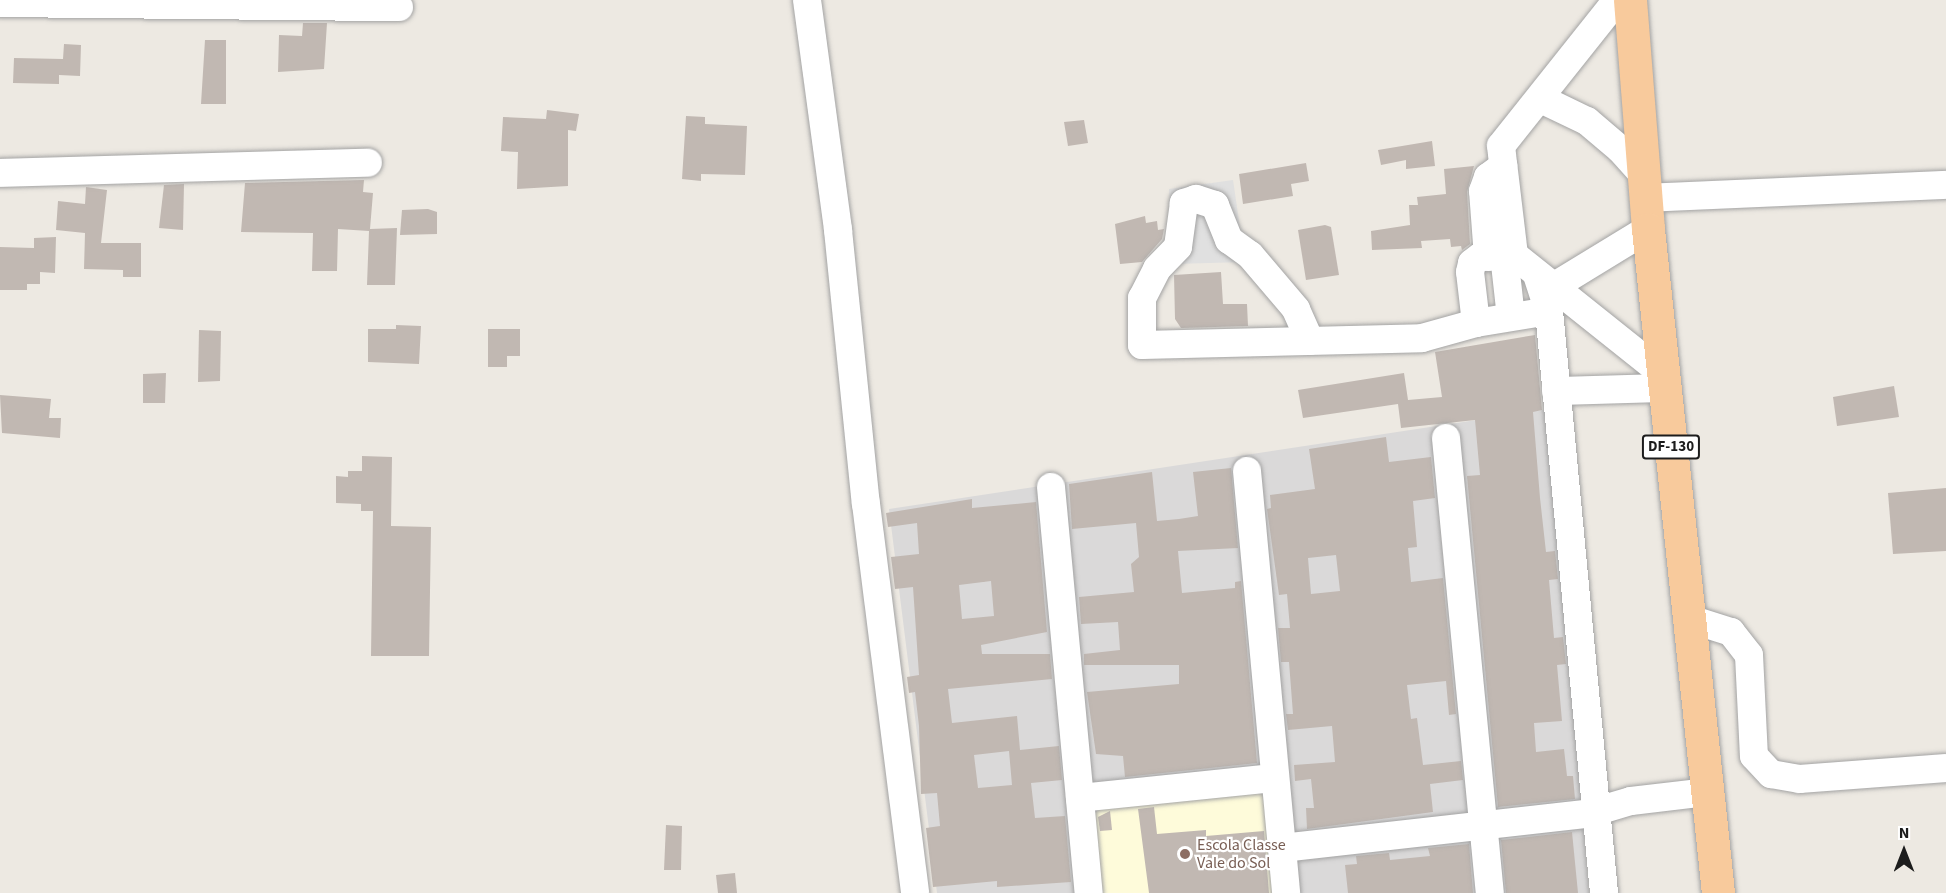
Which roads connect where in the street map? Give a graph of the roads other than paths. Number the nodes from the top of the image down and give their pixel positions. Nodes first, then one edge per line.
1 (807, 0) edge
2 (1617, 0) edge
3 (1630, 0) edge
4 (0, 3) edge
5 (399, 7) dead end
6 (1541, 99) junction
7 (368, 163) dead end
8 (0, 172) edge
9 (1946, 185) edge
10 (1646, 201) junction
11 (1502, 256) junction
12 (1547, 292) junction
13 (1511, 317) junction
14 (1476, 323) junction
15 (1310, 340) junction
16 (1664, 381) junction
17 (1556, 391) junction
18 (1446, 438) dead end
19 (1247, 471) dead end
20 (1051, 487) dead end
21 (1690, 619) junction
22 (1946, 768) edge
23 (1274, 778) junction
24 (1708, 792) junction
25 (1080, 798) junction
26 (1595, 810) junction
27 (1484, 827) junction
28 (1282, 848) junction
29 (915, 893) edge
30 (1089, 893) edge
31 (1286, 893) edge
32 (1490, 893) edge
33 (1604, 893) edge
34 (1718, 893) edge

1 - 29 street
2 - 6 street
3 - 10 main road, DF-130
4 - 5 street
6 - 10 street
6 - 11 street
7 - 8 street
9 - 10 street
10 - 12 street
10 - 16 main road, DF-130
11 - 12 street
11 - 13 street
11 - 14 street
12 - 13 street
12 - 16 street
12 - 17 street
13 - 14 street
14 - 15 street
15 - 15 street
16 - 17 street
16 - 21 main road, DF-130
17 - 26 street
18 - 27 street
19 - 23 street
20 - 25 street
21 - 22 street
21 - 24 main road, DF-130
23 - 25 street
23 - 28 street
24 - 26 street
24 - 34 main road, DF-130
25 - 30 street
26 - 27 street
26 - 33 street
27 - 28 street
27 - 32 street
28 - 31 street

